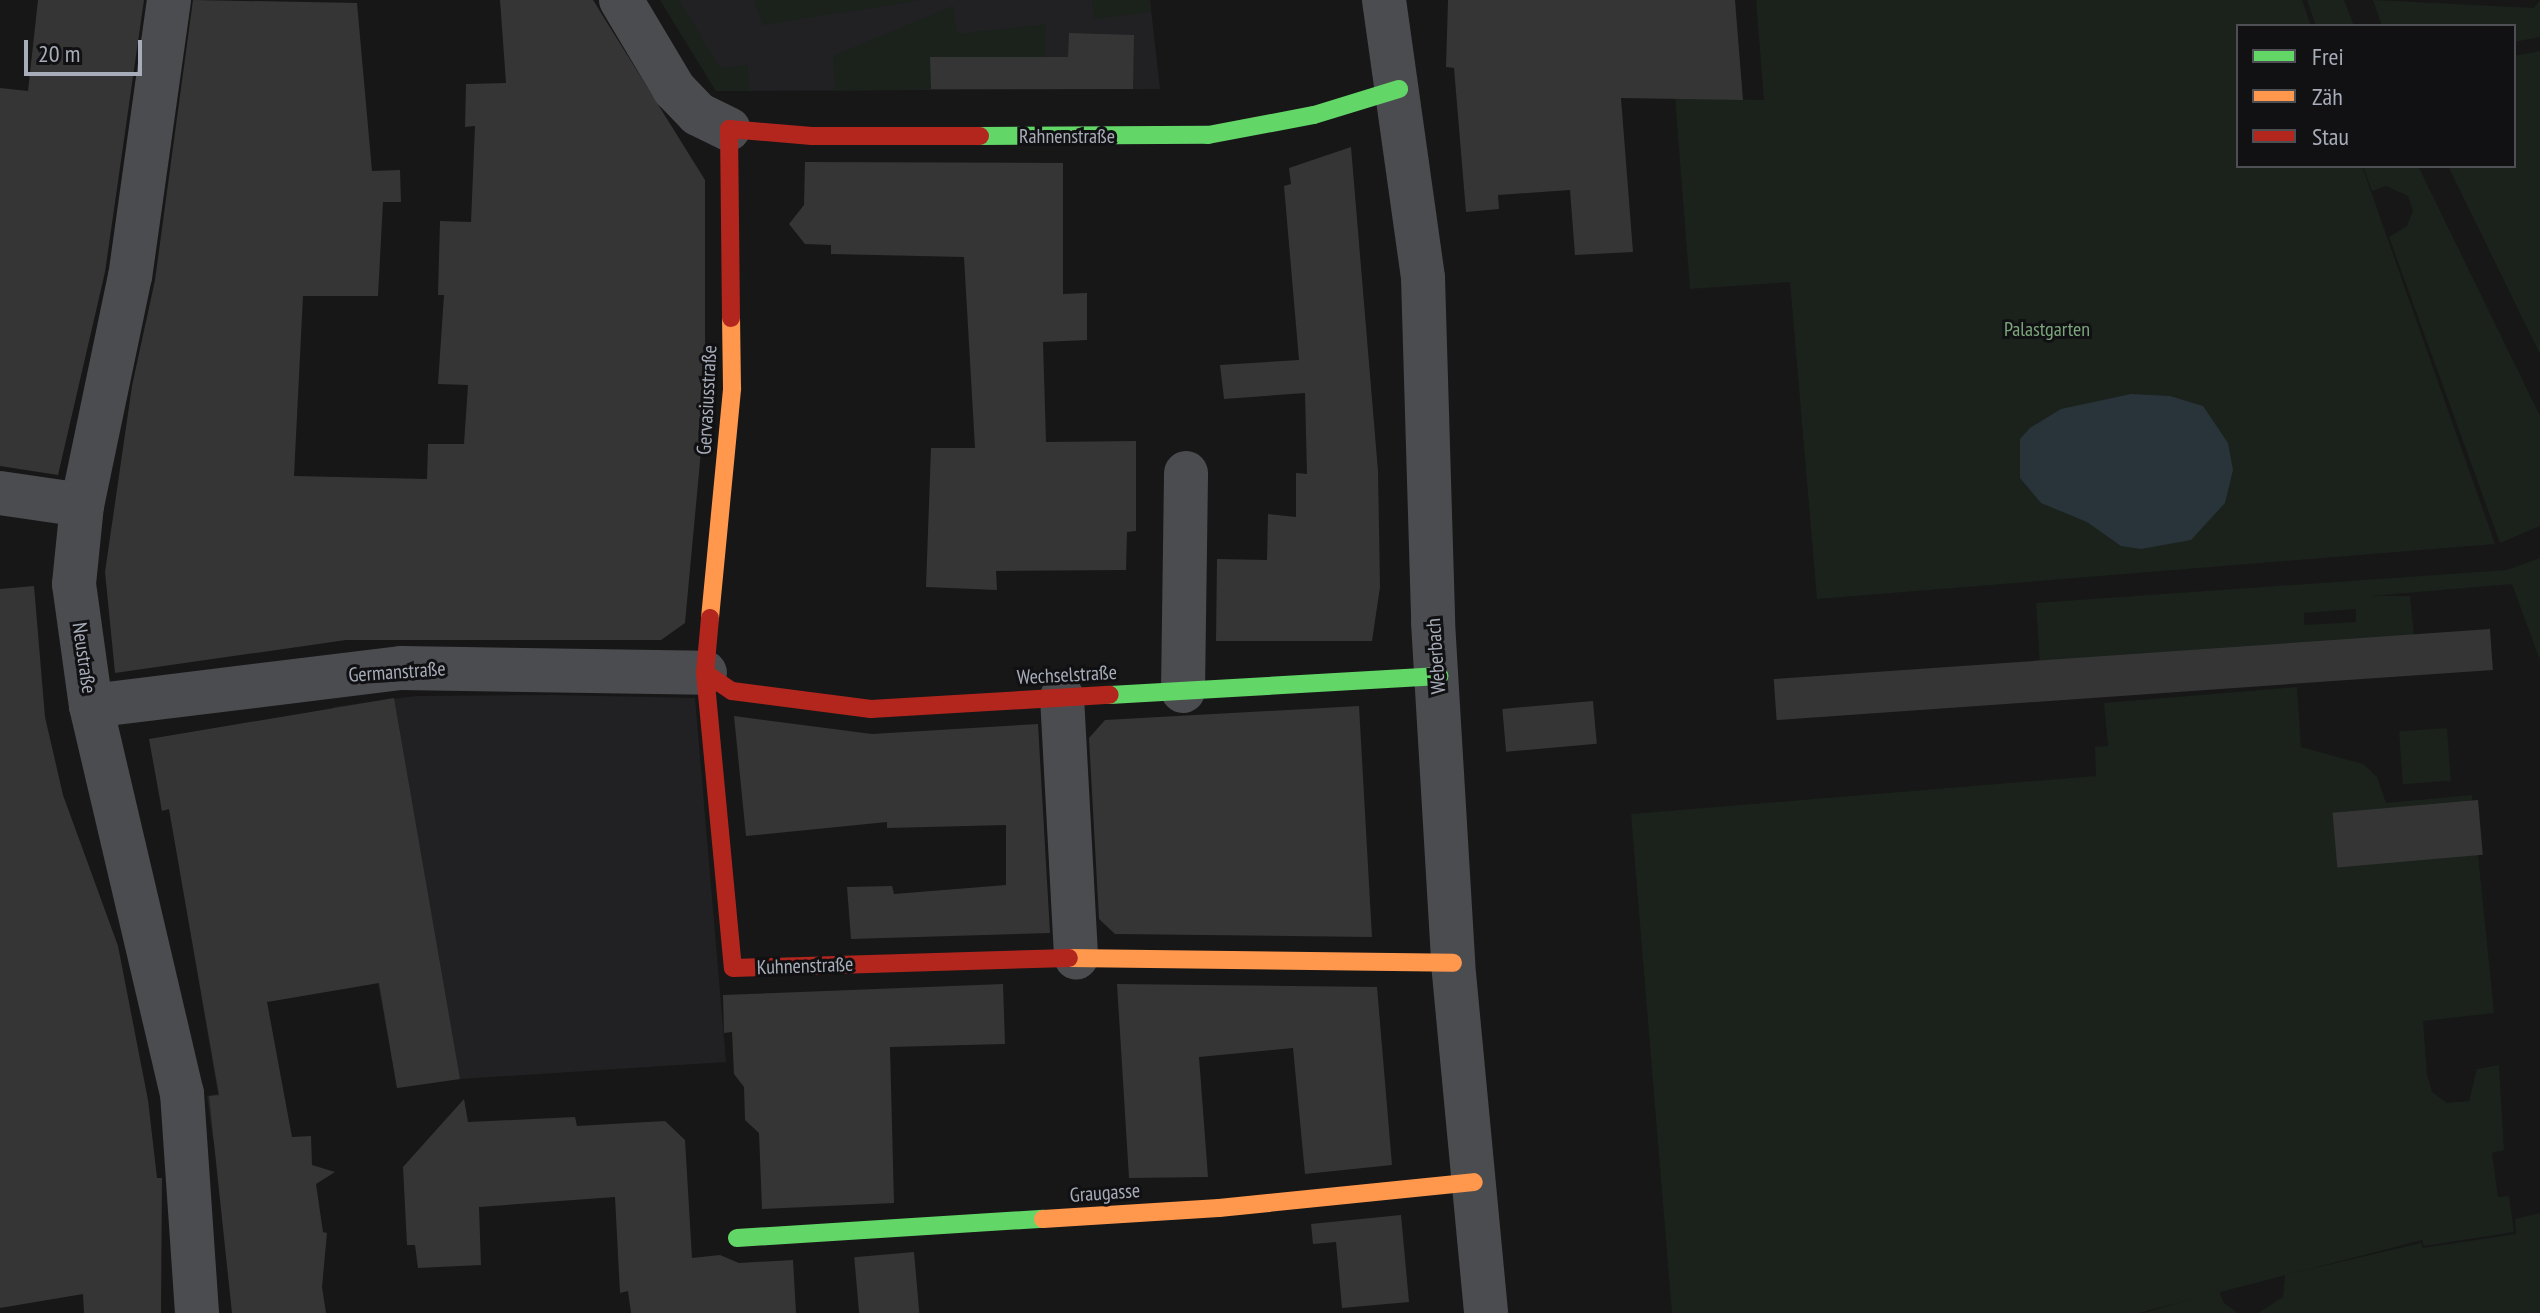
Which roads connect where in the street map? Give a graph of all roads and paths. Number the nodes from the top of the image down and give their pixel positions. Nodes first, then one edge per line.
1 (169, 0) edge
2 (621, 0) edge
3 (1384, 0) edge
4 (1399, 89) junction
5 (729, 129) junction
6 (1186, 473) dead end
7 (0, 493) edge
8 (82, 505) junction
9 (705, 673) junction
10 (1439, 676) junction
11 (1183, 691) junction
12 (1062, 697) junction
13 (91, 706) junction
14 (1076, 958) junction
15 (1453, 963) junction
16 (1474, 1182) junction
17 (737, 1238) dead end
18 (197, 1313) edge
19 (1486, 1313) edge

1 - 8 street, Neustraße
2 - 5 street
3 - 4 street, Weberbach
4 - 5 street, Rahnenstraße
4 - 10 street, Weberbach
5 - 9 street, Gervasiusstraße
6 - 11 street
7 - 8 street
8 - 13 street, Neustraße
9 - 12 street, Wechselstraße
9 - 13 street, Germanstraße
9 - 14 street, Kuhnenstraße
10 - 11 street, Wechselstraße
10 - 15 street, Weberbach
11 - 12 street, Wechselstraße
12 - 14 street
13 - 18 street, Neustraße
14 - 15 street, Kuhnenstraße
15 - 16 street, Weberbach
16 - 17 street, Graugasse
16 - 19 street, Weberbach

